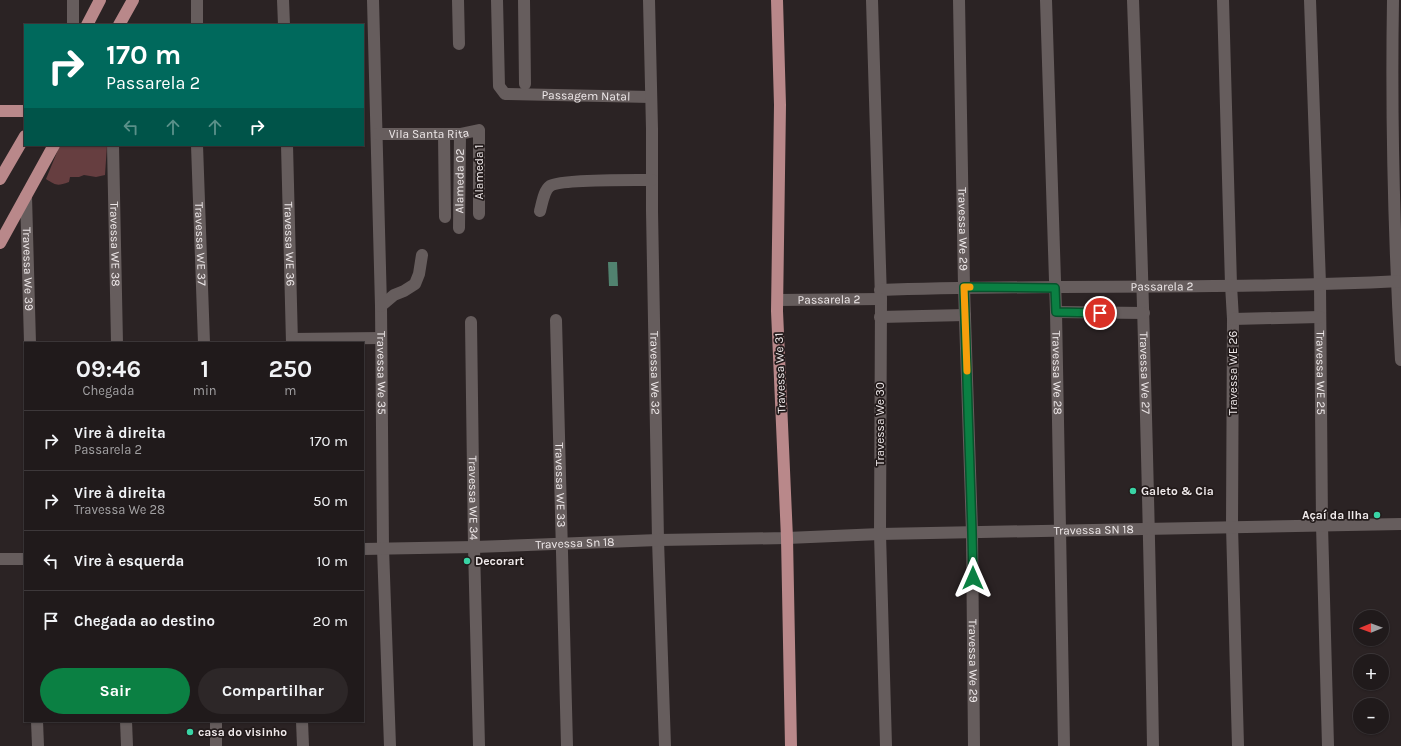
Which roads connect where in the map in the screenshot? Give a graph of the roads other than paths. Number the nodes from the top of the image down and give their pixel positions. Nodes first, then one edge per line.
1 (73, 0) edge
2 (100, 0) edge
3 (133, 0) edge
4 (197, 0) edge
5 (283, 0) edge
6 (373, 0) edge
7 (458, 0) edge
8 (497, 0) edge
9 (524, 0) edge
10 (649, 0) edge
11 (777, 0) edge
12 (872, 0) edge
13 (959, 0) edge
14 (1046, 0) edge
15 (1133, 0) edge
16 (1222, 0) edge
17 (1310, 0) edge
18 (1393, 0) edge
19 (73, 24) edge
20 (88, 24) edge
21 (120, 24) edge
22 (197, 24) edge
23 (284, 24) edge
24 (459, 44) dead end
25 (524, 90) junction
26 (651, 98) junction
27 (0, 111) edge
28 (24, 111) edge
29 (479, 131) joint
30 (377, 134) junction
31 (444, 134) junction
32 (460, 134) junction
33 (24, 138) edge
34 (53, 146) edge
35 (113, 146) edge
36 (198, 146) edge
37 (287, 146) edge
38 (0, 179) edge
39 (652, 180) junction
40 (26, 196) junction
41 (540, 211) dead end
42 (479, 214) dead end
43 (445, 217) dead end
44 (459, 228) dead end
45 (0, 243) edge
46 (422, 255) dead end
47 (1399, 281) edge
48 (1320, 284) junction
49 (1231, 285) junction
50 (964, 287) junction
51 (1143, 287) junction
52 (1055, 288) junction
53 (880, 294) junction
54 (778, 300) junction
55 (381, 306) junction
56 (1400, 311) edge
57 (1056, 312) junction
58 (1144, 313) junction
59 (965, 315) junction
60 (880, 317) junction
61 (1320, 318) junction
62 (1233, 319) junction
63 (556, 320) dead end
64 (471, 322) dead end
65 (381, 338) junction
66 (292, 341) edge
67 (30, 342) edge
68 (116, 342) edge
69 (204, 342) edge
70 (1401, 360) edge
71 (1401, 524) edge
72 (1232, 526) junction
73 (1322, 526) junction
74 (1149, 529) junction
75 (1060, 531) junction
76 (972, 532) junction
77 (880, 534) junction
78 (787, 538) junction
79 (658, 540) junction
80 (561, 543) junction
81 (474, 547) junction
82 (383, 548) junction
83 (364, 549) edge
84 (24, 558) edge
85 (0, 559) edge
86 (37, 722) edge
87 (126, 722) edge
88 (216, 722) edge
89 (302, 722) edge
90 (38, 746) edge
91 (127, 746) edge
92 (216, 746) edge
93 (303, 746) edge
94 (390, 746) edge
95 (479, 746) edge
96 (567, 746) edge
97 (665, 746) edge
98 (791, 746) edge
99 (886, 746) edge
100 (974, 746) edge
101 (1064, 746) edge
102 (1153, 746) edge
103 (1238, 746) edge
104 (1328, 746) edge

1 - 19 street
2 - 20 main road
3 - 21 main road
4 - 22 street
5 - 23 street
6 - 30 street, Travessa We 35
7 - 24 street
8 - 25 street, Passagem Natal
9 - 25 street
10 - 26 street, Travessa We 32
11 - 54 main road, Travessa We 31
12 - 53 street, Travessa We 30
13 - 50 street, Travessa We 29
14 - 52 street, Travessa We 28
15 - 51 street, Travessa We 27
16 - 49 street, Travessa WE 26
17 - 48 street, Travessa WE 25
18 - 47 street
25 - 26 street, Passagem Natal
26 - 39 street, Travessa We 32
27 - 28 main road
29 - 32 street, Vila Santa Rita
29 - 42 street, Alameda 1
30 - 31 street, Vila Santa Rita
30 - 55 street, Travessa We 35
31 - 32 street, Vila Santa Rita
31 - 43 street
32 - 44 street, Alameda 02
33 - 38 main road
34 - 40 main road
35 - 68 street, Travessa WE 38
36 - 69 street, Travessa WE 37
37 - 66 street, Travessa WE 36
39 - 41 street
39 - 79 street, Travessa We 32
40 - 45 main road
40 - 67 street, Travessa We 39
46 - 55 street
47 - 48 street, Passarela 2
47 - 56 street
48 - 49 street, Passarela 2
48 - 61 street, Travessa WE 25
49 - 51 street, Passarela 2
49 - 62 street, Travessa WE 26
50 - 52 street, Passarela 2
50 - 53 street, Passarela 2
50 - 59 street, Travessa We 29
51 - 52 street, Passarela 2
51 - 58 street, Travessa We 27
52 - 57 street, Travessa We 28
53 - 54 street, Passarela 2
53 - 60 street, Travessa We 30
54 - 78 main road, Travessa We 31
55 - 65 street, Travessa We 35
56 - 70 street
57 - 58 street
57 - 75 street, Travessa We 28
58 - 74 street, Travessa We 27
59 - 60 street
59 - 76 street, Travessa We 29
60 - 77 street, Travessa We 30
61 - 62 street
61 - 73 street, Travessa WE 25
62 - 72 street, Travessa WE 26
63 - 80 street, Travessa WE 33
64 - 81 street, Travessa WE 34
65 - 66 street
65 - 82 street, Travessa We 35
71 - 73 street, Travessa SN 18
72 - 73 street, Travessa SN 18
72 - 74 street, Travessa SN 18
72 - 103 street, Travessa WE 26
73 - 104 street, Travessa WE 25
74 - 75 street, Travessa SN 18
74 - 102 street, Travessa We 27
75 - 76 street, Travessa SN 18
75 - 101 street, Travessa We 28
76 - 77 street, Travessa SN 18
76 - 100 street, Travessa We 29
77 - 78 street, Travessa SN 18
77 - 99 street, Travessa We 30
78 - 79 street, Travessa Sn 18
78 - 98 main road, Travessa We 31
79 - 80 street, Travessa Sn 18
79 - 97 street, Travessa We 32
80 - 81 street, Travessa Sn 18
80 - 96 street, Travessa WE 33
81 - 82 street, Travessa Sn 18
81 - 95 street, Travessa WE 34
82 - 83 street, Travessa Sn 18
82 - 94 street, Travessa We 35
84 - 85 street
86 - 90 street
87 - 91 street
88 - 92 street
89 - 93 street

